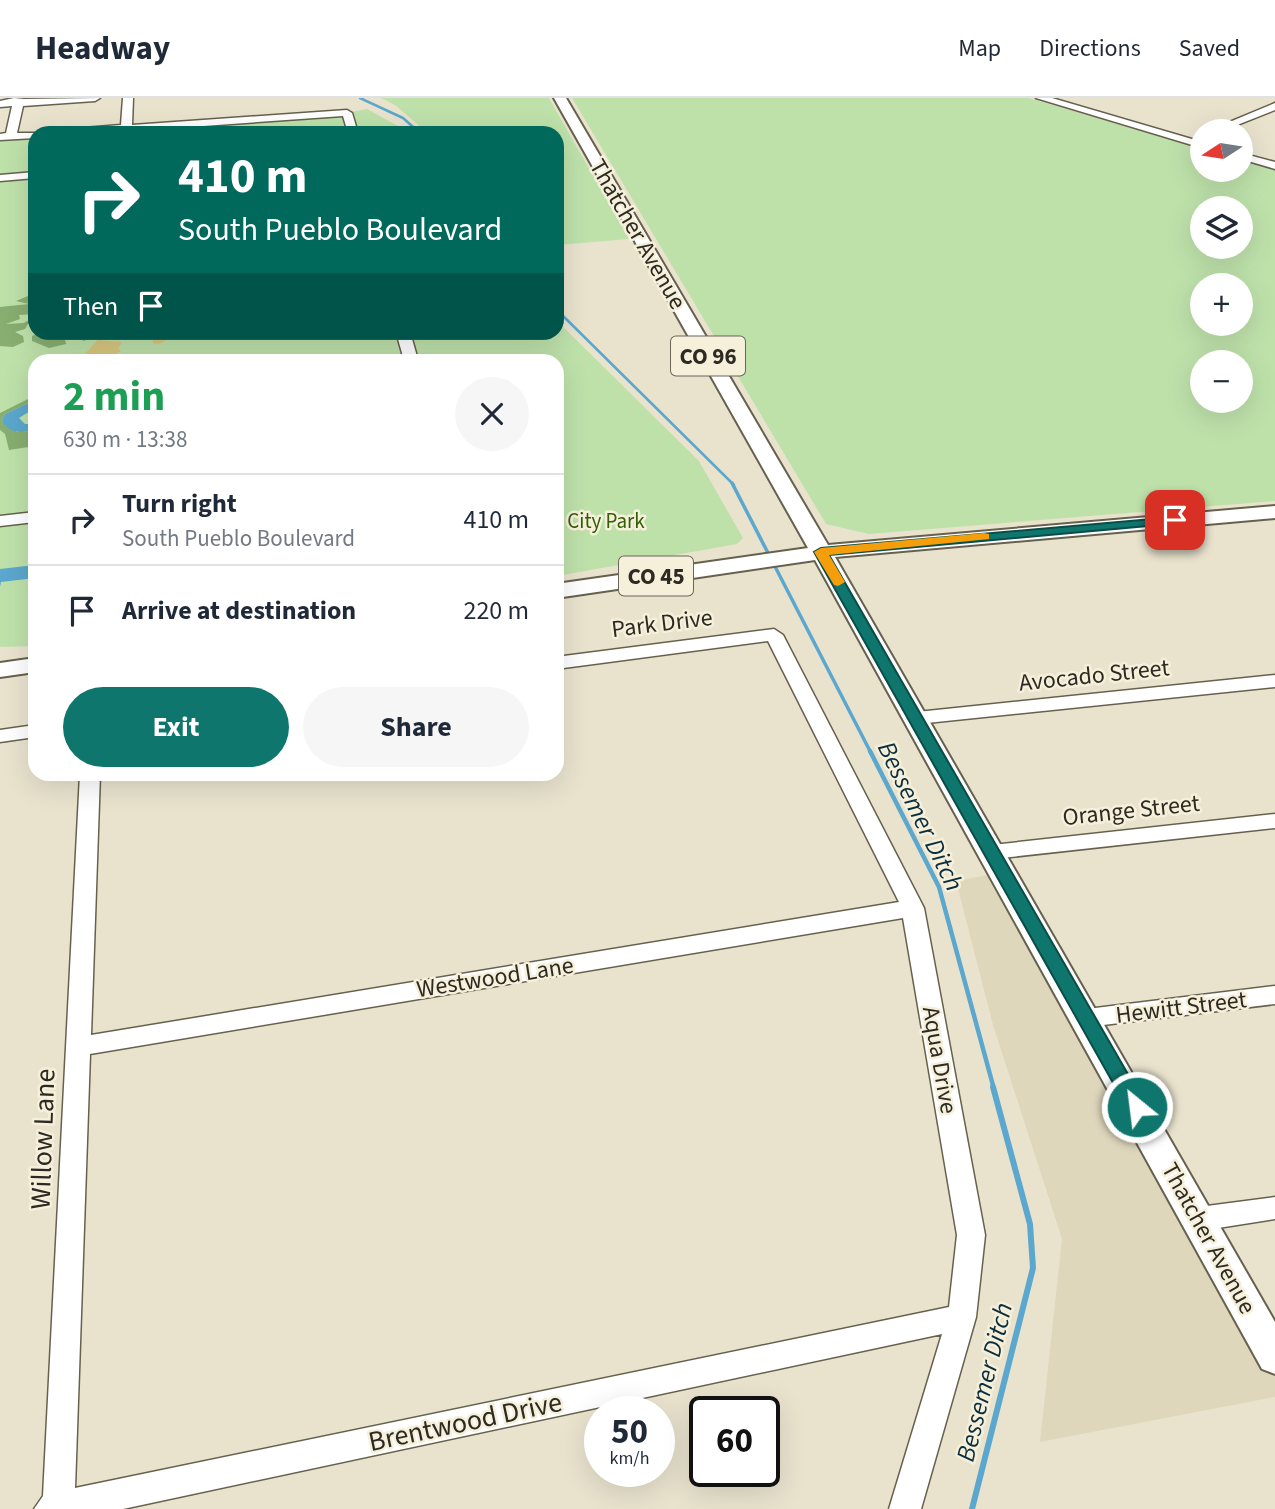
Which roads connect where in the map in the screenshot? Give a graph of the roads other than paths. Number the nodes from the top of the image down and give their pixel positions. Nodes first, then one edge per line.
1 (95, 98) edge
2 (128, 98) edge
3 (559, 98) edge
4 (1041, 98) edge
5 (19, 101) edge
6 (0, 104) edge
7 (1275, 106) edge
8 (1243, 119) edge
9 (126, 126) edge
10 (155, 126) edge
11 (351, 126) edge
12 (28, 135) edge
13 (5, 137) edge
14 (1189, 141) edge
15 (1253, 160) edge
16 (1275, 166) edge
17 (28, 176) edge
18 (0, 178) edge
19 (1275, 512) edge
20 (28, 518) edge
21 (0, 521) edge
22 (821, 552) junction
23 (564, 590) edge
24 (774, 635) joint
25 (564, 662) edge
26 (28, 666) edge
27 (0, 670) edge
28 (1275, 681) edge
29 (917, 718) junction
30 (28, 732) edge
31 (0, 736) edge
32 (90, 781) edge
33 (1275, 821) edge
34 (992, 852) junction
35 (913, 908) junction
36 (1275, 995) edge
37 (1087, 1018) junction
38 (77, 1047) junction
39 (1275, 1208) edge
40 (1199, 1219) junction
41 (962, 1317) junction
42 (1275, 1357) edge
43 (54, 1508) edge
44 (905, 1509) edge

1 - 5 street
2 - 9 street
3 - 22 main road, Thatcher Avenue / CO 96
4 - 14 street
5 - 6 street
5 - 13 street
7 - 8 street
10 - 11 street
12 - 13 street
15 - 16 street
17 - 18 street
19 - 22 main road, CO 45
20 - 21 street
22 - 23 main road, CO 45
22 - 29 main road, Thatcher Avenue / CO 96
24 - 25 street, Park Drive
24 - 35 street, Aqua Drive
26 - 27 main road
28 - 29 street, Avocado Street
29 - 34 main road, Thatcher Avenue / CO 96
30 - 31 street
32 - 38 street, Willow Lane
33 - 34 street, Orange Street
34 - 37 main road, Thatcher Avenue / CO 96
35 - 38 street, Westwood Lane
35 - 41 street, Aqua Drive
36 - 37 street, Hewitt Street
37 - 40 main road, Thatcher Avenue / CO 96
38 - 43 street, Willow Lane
39 - 40 street
40 - 42 main road, Thatcher Avenue / CO 96
41 - 43 street, Brentwood Drive
41 - 44 street, Aqua Drive

